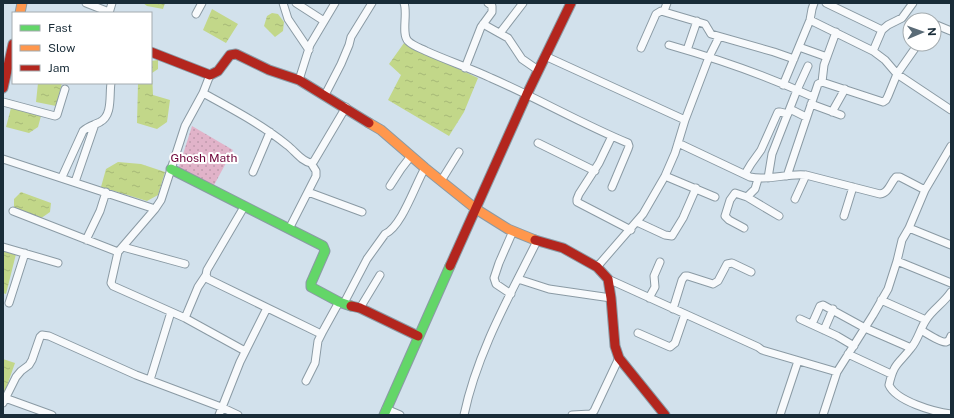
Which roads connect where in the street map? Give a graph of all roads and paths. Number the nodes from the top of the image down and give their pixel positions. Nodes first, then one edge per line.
1 (86, 3) edge
2 (202, 3) edge
3 (284, 3) edge
4 (296, 3) edge
5 (335, 3) edge
6 (372, 3) edge
7 (404, 3) edge
8 (488, 3) edge
9 (523, 3) edge
10 (571, 3) edge
11 (667, 3) edge
12 (814, 3) edge
13 (826, 3) edge
14 (913, 3) edge
15 (664, 11) junction
16 (107, 12) edge
17 (196, 14) dead end
18 (810, 20) junction
19 (324, 21) junction
20 (697, 21) junction
21 (483, 24) junction
22 (882, 30) junction
23 (836, 32) junction
24 (500, 33) junction
25 (719, 37) junction
26 (669, 45) dead end
27 (799, 47) junction
28 (12, 48) edge
29 (641, 48) dead end
30 (309, 50) junction
31 (687, 50) junction
32 (873, 51) junction
33 (152, 52) edge
34 (912, 52) edge
35 (545, 56) junction
36 (709, 57) junction
37 (827, 57) junction
38 (794, 60) junction
39 (808, 66) dead end
40 (465, 68) junction
41 (538, 70) junction
42 (897, 74) junction
43 (210, 75) junction
44 (299, 80) junction
45 (822, 82) junction
46 (111, 84) edge
47 (783, 85) junction
48 (3, 88) edge
49 (65, 89) dead end
50 (845, 89) junction
51 (797, 90) junction
52 (203, 93) junction
53 (527, 94) junction
54 (325, 95) junction
55 (812, 101) junction
56 (3, 102) edge
57 (346, 107) junction
58 (951, 110) edge
59 (789, 112) junction
60 (832, 112) junction
61 (841, 115) dead end
62 (806, 117) junction
63 (685, 120) junction
64 (95, 124) junction
65 (270, 132) junction
66 (612, 136) junction
67 (538, 143) dead end
68 (678, 143) junction
69 (951, 146) edge
70 (459, 152) dead end
71 (411, 156) junction
72 (3, 159) edge
73 (311, 163) junction
74 (425, 168) junction
75 (171, 169) junction
76 (595, 171) junction
77 (253, 172) dead end
78 (745, 174) junction
79 (806, 175) junction
80 (664, 176) junction
81 (787, 176) junction
82 (62, 177) junction
83 (758, 178) junction
84 (768, 178) junction
85 (441, 181) junction
86 (75, 182) junction
87 (390, 186) dead end
88 (612, 187) dead end
89 (853, 187) junction
90 (696, 188) junction
91 (925, 190) junction
92 (106, 192) junction
93 (308, 192) junction
94 (715, 197) dead end
95 (746, 197) junction
96 (794, 199) dead end
97 (244, 207) junction
98 (155, 209) junction
99 (476, 209) junction
100 (13, 211) dead end
101 (362, 212) dead end
102 (779, 216) dead end
103 (844, 216) dead end
104 (638, 222) junction
105 (744, 228) dead end
106 (909, 228) junction
107 (289, 229) junction
108 (631, 230) junction
109 (513, 231) junction
110 (86, 240) junction
111 (537, 241) junction
112 (951, 245) edge
113 (3, 247) edge
114 (121, 249) junction
115 (25, 253) junction
116 (897, 261) junction
117 (660, 262) dead end
118 (58, 263) dead end
119 (185, 264) dead end
120 (597, 267) junction
121 (751, 272) dead end
122 (206, 275) junction
123 (380, 275) dead end
124 (518, 279) junction
125 (608, 280) junction
126 (951, 283) edge
127 (951, 292) edge
128 (511, 294) junction
129 (611, 298) junction
130 (649, 298) junction
131 (881, 300) junction
132 (9, 302) dead end
133 (341, 302) junction
134 (267, 308) junction
135 (360, 308) junction
136 (674, 309) junction
137 (833, 309) junction
138 (171, 312) junction
139 (685, 314) junction
140 (185, 318) junction
141 (800, 319) dead end
142 (926, 320) junction
143 (812, 324) junction
144 (865, 328) junction
145 (824, 330) junction
146 (921, 330) junction
147 (322, 333) junction
148 (638, 333) dead end
149 (418, 336) junction
150 (951, 336) edge
151 (854, 346) junction
152 (911, 348) junction
153 (245, 351) junction
154 (848, 354) junction
155 (619, 358) junction
156 (798, 361) junction
157 (837, 372) junction
158 (891, 374) junction
159 (150, 380) junction
160 (306, 381) dead end
161 (4, 400) edge
162 (221, 407) junction
163 (923, 407) junction
164 (385, 412) edge
165 (951, 414) edge
166 (52, 415) edge
167 (219, 415) edge
168 (238, 415) edge
169 (400, 415) edge
170 (464, 415) edge
171 (572, 415) edge
172 (665, 415) edge
173 (780, 415) edge
174 (823, 415) edge
175 (919, 415) edge

1 - 16 street
2 - 17 street
3 - 30 street
4 - 19 street
5 - 19 street
6 - 54 street
7 - 40 street
8 - 21 street
9 - 24 street
10 - 35 street
11 - 15 street
12 - 18 street
13 - 22 street
14 - 22 street
15 - 20 street
15 - 29 street
18 - 23 street
18 - 27 street
19 - 30 street
20 - 25 street
20 - 31 street
21 - 24 street
21 - 40 street
22 - 32 street
23 - 32 street
23 - 37 street
24 - 41 street
25 - 36 street
25 - 38 street
26 - 31 street
27 - 37 street
27 - 38 street
28 - 48 street
30 - 44 street
31 - 36 street
32 - 42 street
33 - 43 street
34 - 42 street
35 - 41 street
35 - 63 street
36 - 47 street
36 - 63 street
37 - 45 street
38 - 47 street
39 - 51 street
40 - 53 street
41 - 53 street
42 - 50 street
42 - 58 street
43 - 44 street
43 - 52 street
44 - 54 street
45 - 50 street
45 - 55 street
46 - 64 street
47 - 51 street
49 - 56 street
50 - 60 street
51 - 55 street
51 - 59 street
52 - 65 street
52 - 75 street
53 - 66 street
53 - 99 street
54 - 57 street
55 - 60 street
55 - 62 street
57 - 71 street
57 - 73 street
59 - 62 street
59 - 78 street
59 - 84 street
60 - 61 street
62 - 81 street
63 - 68 street
64 - 82 street
64 - 86 street
65 - 73 street
65 - 77 street
66 - 76 street
66 - 88 street
67 - 76 street
68 - 78 street
68 - 80 street
69 - 91 street
70 - 85 street
71 - 74 street
71 - 87 street
72 - 82 street
73 - 93 street
74 - 85 street
74 - 133 street
75 - 97 street
75 - 98 street
76 - 108 street
78 - 83 street
79 - 81 street
79 - 89 street
79 - 96 street
80 - 90 street
80 - 104 street
81 - 84 street
82 - 86 street
83 - 84 street
83 - 95 street
85 - 99 street
86 - 92 street
89 - 91 street
89 - 103 street
90 - 94 street
90 - 104 street
91 - 106 street
92 - 98 street
92 - 110 street
93 - 101 street
93 - 107 street
95 - 102 street
95 - 105 street
97 - 107 street
97 - 122 street
98 - 114 street
99 - 109 street
99 - 149 street
100 - 110 street
104 - 108 street
106 - 112 street
106 - 116 street
107 - 133 street
108 - 120 street
109 - 111 street
109 - 128 street
110 - 114 street
111 - 120 street
111 - 124 street
113 - 115 street
114 - 119 street
114 - 138 street
115 - 118 street
115 - 132 street
116 - 126 street
116 - 131 street
117 - 130 street
120 - 125 street
121 - 136 street
122 - 134 street
122 - 140 street
123 - 135 street
124 - 128 street
124 - 129 street
125 - 129 street
125 - 130 street
127 - 142 street
128 - 170 street
129 - 155 street
130 - 136 street
131 - 142 street
131 - 144 street
133 - 135 street
133 - 147 street
134 - 147 street
134 - 153 street
135 - 149 street
136 - 139 street
137 - 143 street
137 - 144 street
137 - 145 street
138 - 140 street
138 - 159 street
139 - 148 street
139 - 156 street
140 - 153 street
141 - 143 street
142 - 146 street
143 - 145 street
144 - 151 street
144 - 152 street
145 - 151 street
146 - 150 street
146 - 152 street
147 - 160 street
149 - 164 street
151 - 154 street
152 - 158 street
153 - 162 street
154 - 157 street
154 - 158 street
155 - 171 street
155 - 172 street
156 - 157 street
156 - 173 street
157 - 174 street
158 - 163 street
159 - 161 street
159 - 162 street
161 - 166 street
162 - 167 street
162 - 168 street
163 - 165 street
163 - 175 street
164 - 169 street

